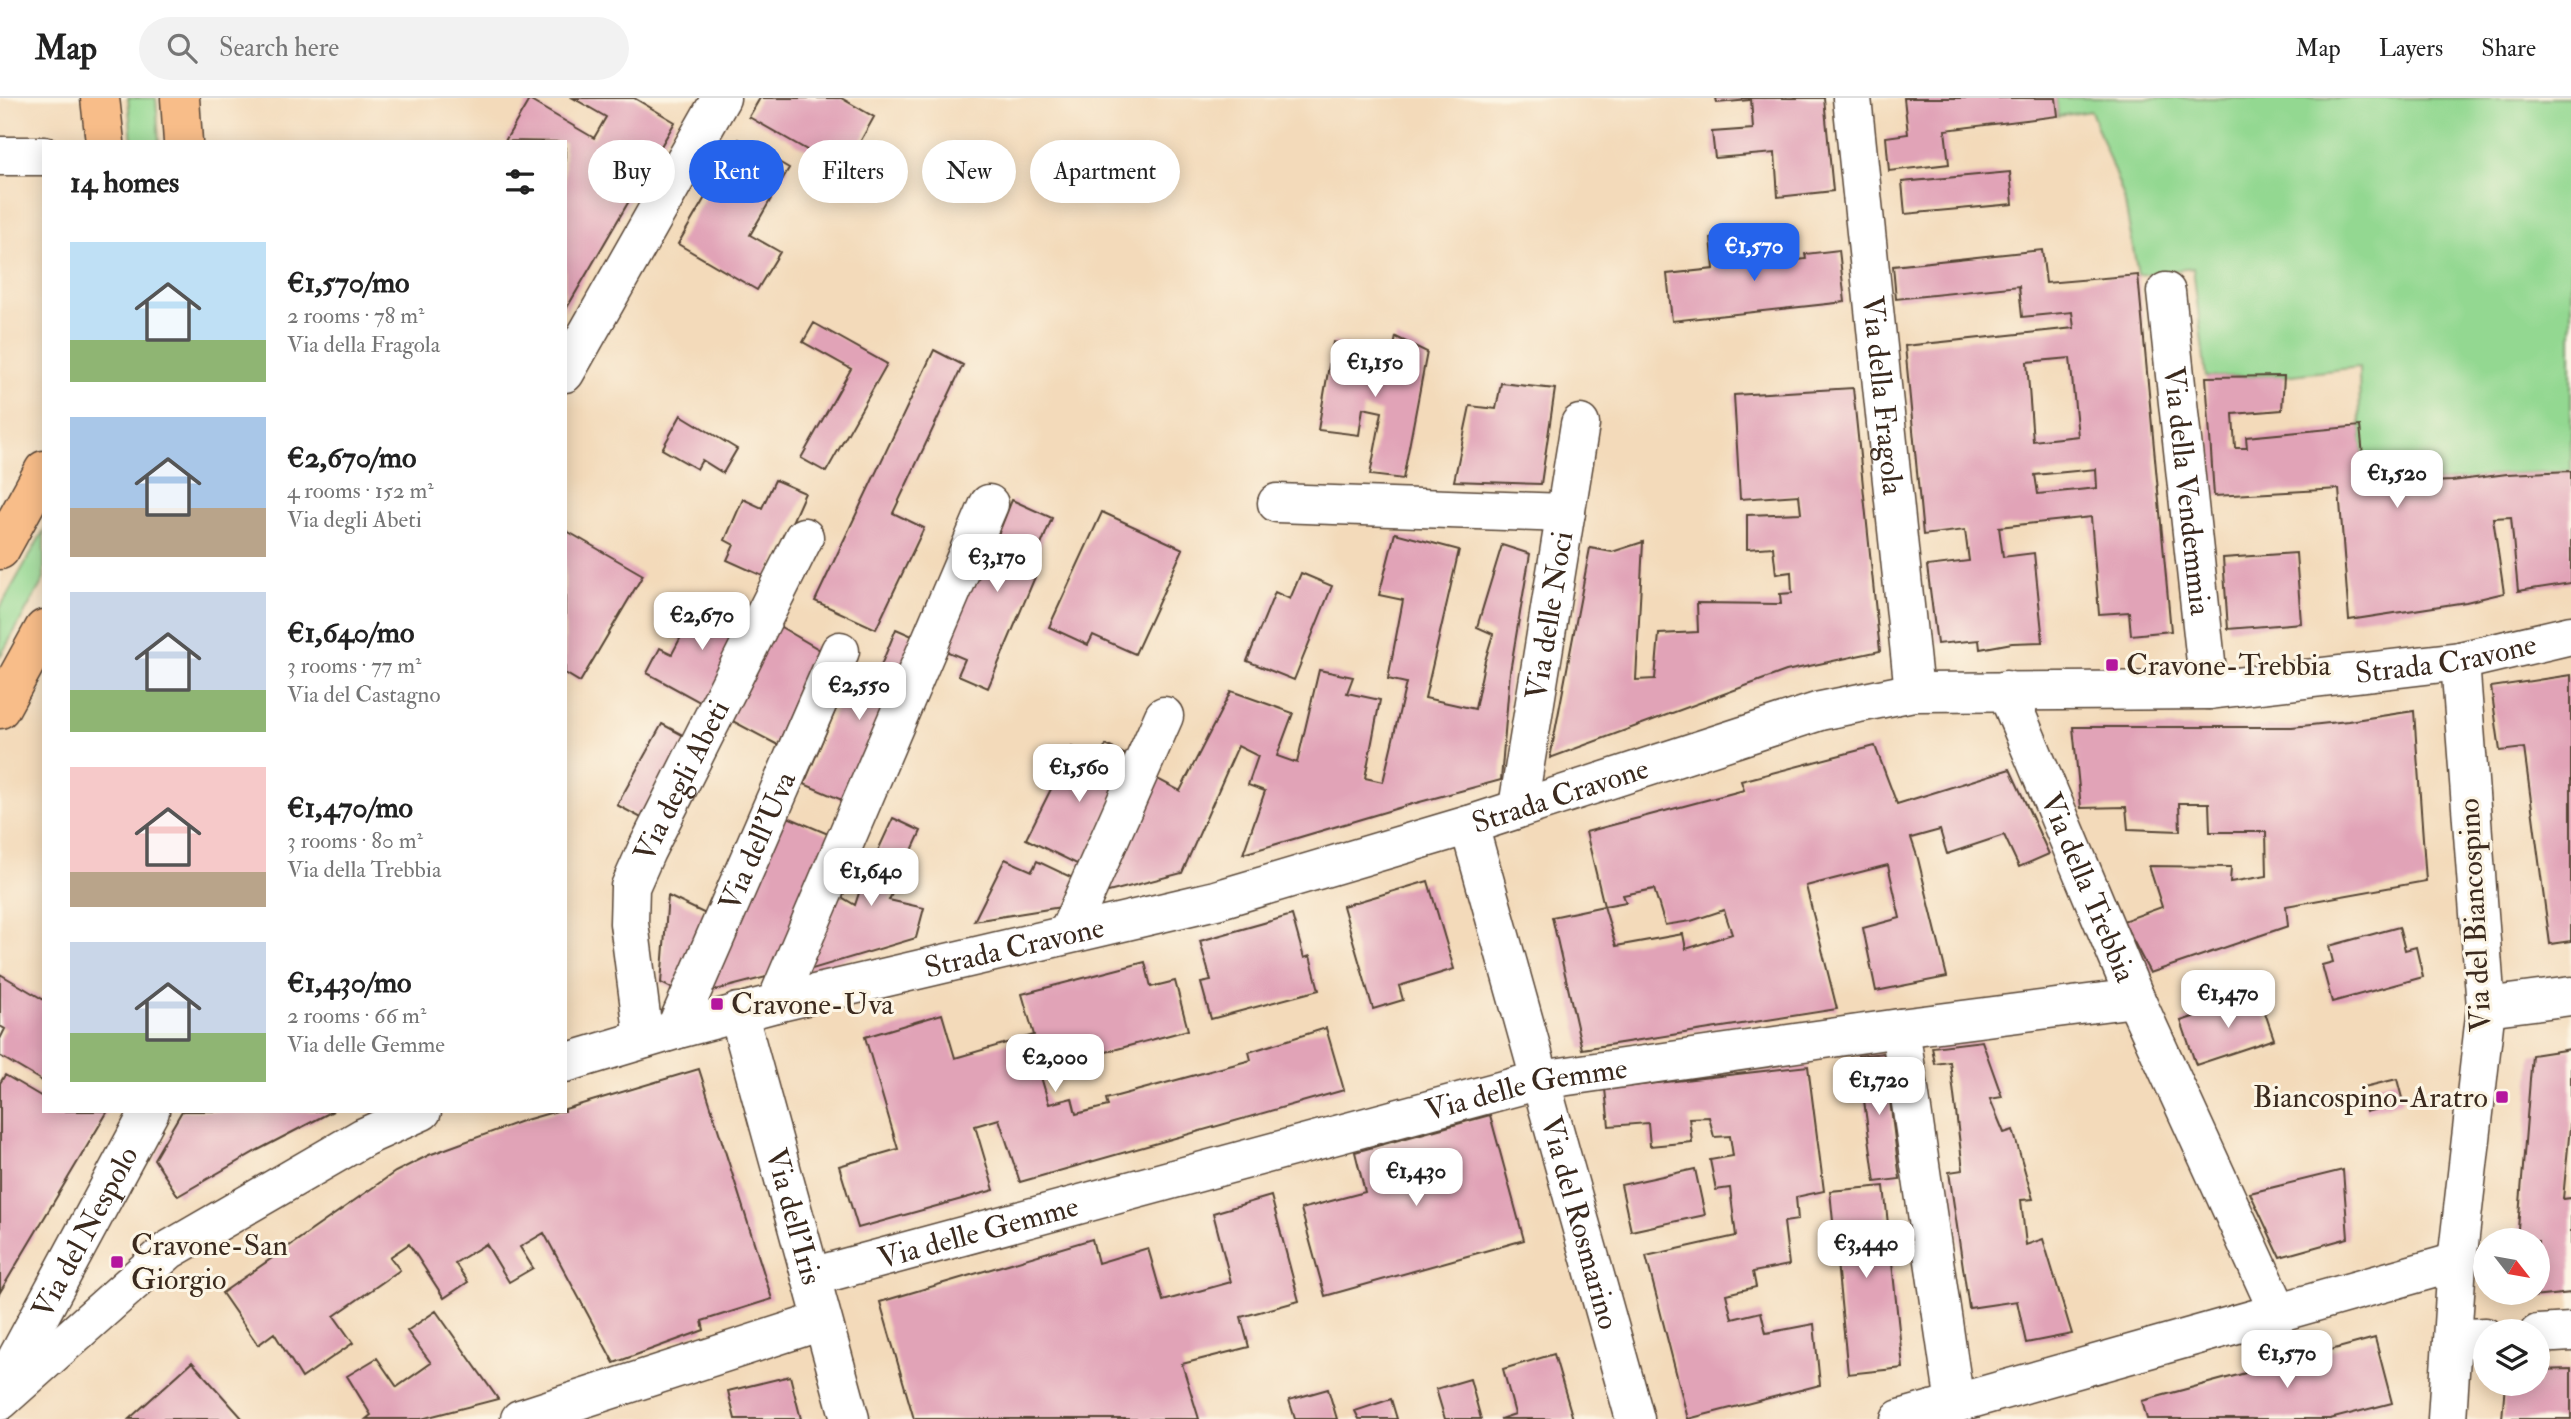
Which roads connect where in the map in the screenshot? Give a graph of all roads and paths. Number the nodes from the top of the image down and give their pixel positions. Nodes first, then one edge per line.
1 (100, 98) edge
2 (180, 98) edge
3 (721, 98) edge
4 (1853, 98) edge
5 (105, 140) edge
6 (184, 140) edge
7 (0, 156) edge
8 (42, 156) edge
9 (2166, 292) dead end
10 (567, 369) edge
11 (1580, 424) dead end
12 (42, 474) edge
13 (1277, 503) dead end
14 (989, 504) dead end
15 (1566, 513) junction
16 (804, 537) dead end
17 (0, 550) edge
18 (42, 633) edge
19 (2571, 635) edge
20 (840, 651) dead end
21 (2460, 661) junction
22 (2006, 690) junction
23 (2209, 690) junction
24 (1914, 692) junction
25 (0, 709) edge
26 (1164, 716) dead end
27 (1518, 807) junction
28 (1469, 825) junction
29 (1068, 933) junction
30 (2571, 996) edge
31 (2134, 999) junction
32 (776, 1003) junction
33 (2486, 1007) junction
34 (738, 1012) junction
35 (1900, 1028) junction
36 (660, 1035) junction
37 (567, 1062) edge
38 (1539, 1080) junction
39 (149, 1113) edge
40 (418, 1113) edge
41 (2457, 1262) junction
42 (811, 1277) junction
43 (2279, 1312) junction
44 (822, 1321) junction
45 (2571, 1332) edge
46 (2550, 1333) edge
47 (2469, 1338) edge
48 (0, 1390) edge
49 (0, 1401) edge
50 (1955, 1404) junction
51 (520, 1419) edge
52 (850, 1419) edge
53 (1635, 1419) edge
54 (1900, 1419) edge
55 (2447, 1419) edge

1 - 5 main road
2 - 6 main road
3 - 10 street
4 - 24 street, Via della Fragola
7 - 8 street
9 - 23 street, Via della Vendemmia
11 - 15 street, Via delle Noci
12 - 17 main road
13 - 15 street
14 - 32 street
15 - 27 street, Via delle Noci
16 - 36 street, Via degli Abeti
18 - 25 main road
19 - 21 street, Strada Cravone
20 - 36 street, Via dell'Uva
21 - 23 street, Strada Cravone
21 - 33 street, Via del Biancospino
22 - 23 street, Strada Cravone
22 - 24 street, Strada Cravone
22 - 31 street, Via della Trebbia
24 - 27 street, Strada Cravone
26 - 29 street
27 - 28 street, Strada Cravone
28 - 29 street, Strada Cravone
28 - 38 street, Via del Rosmarino
29 - 32 street, Strada Cravone
30 - 33 street
31 - 35 street, Via delle Gemme
31 - 43 street, Via della Trebbia
32 - 34 street, Strada Cravone
33 - 41 street, Via del Biancospino
34 - 36 street, Strada Cravone
34 - 42 street, Via dell'Iris
35 - 38 street, Via delle Gemme
35 - 50 street
36 - 37 street, Strada Cravone
38 - 42 street, Via delle Gemme
38 - 53 street, Via del Rosmarino
39 - 48 street, Via del Nespolo
40 - 49 street
41 - 43 street
41 - 47 street, Via del Biancospino
42 - 44 street, Via dell'Iris
43 - 50 street
44 - 51 street
44 - 52 street, Via dell'Iris
45 - 46 street
47 - 55 street, Via del Biancospino
50 - 54 street

